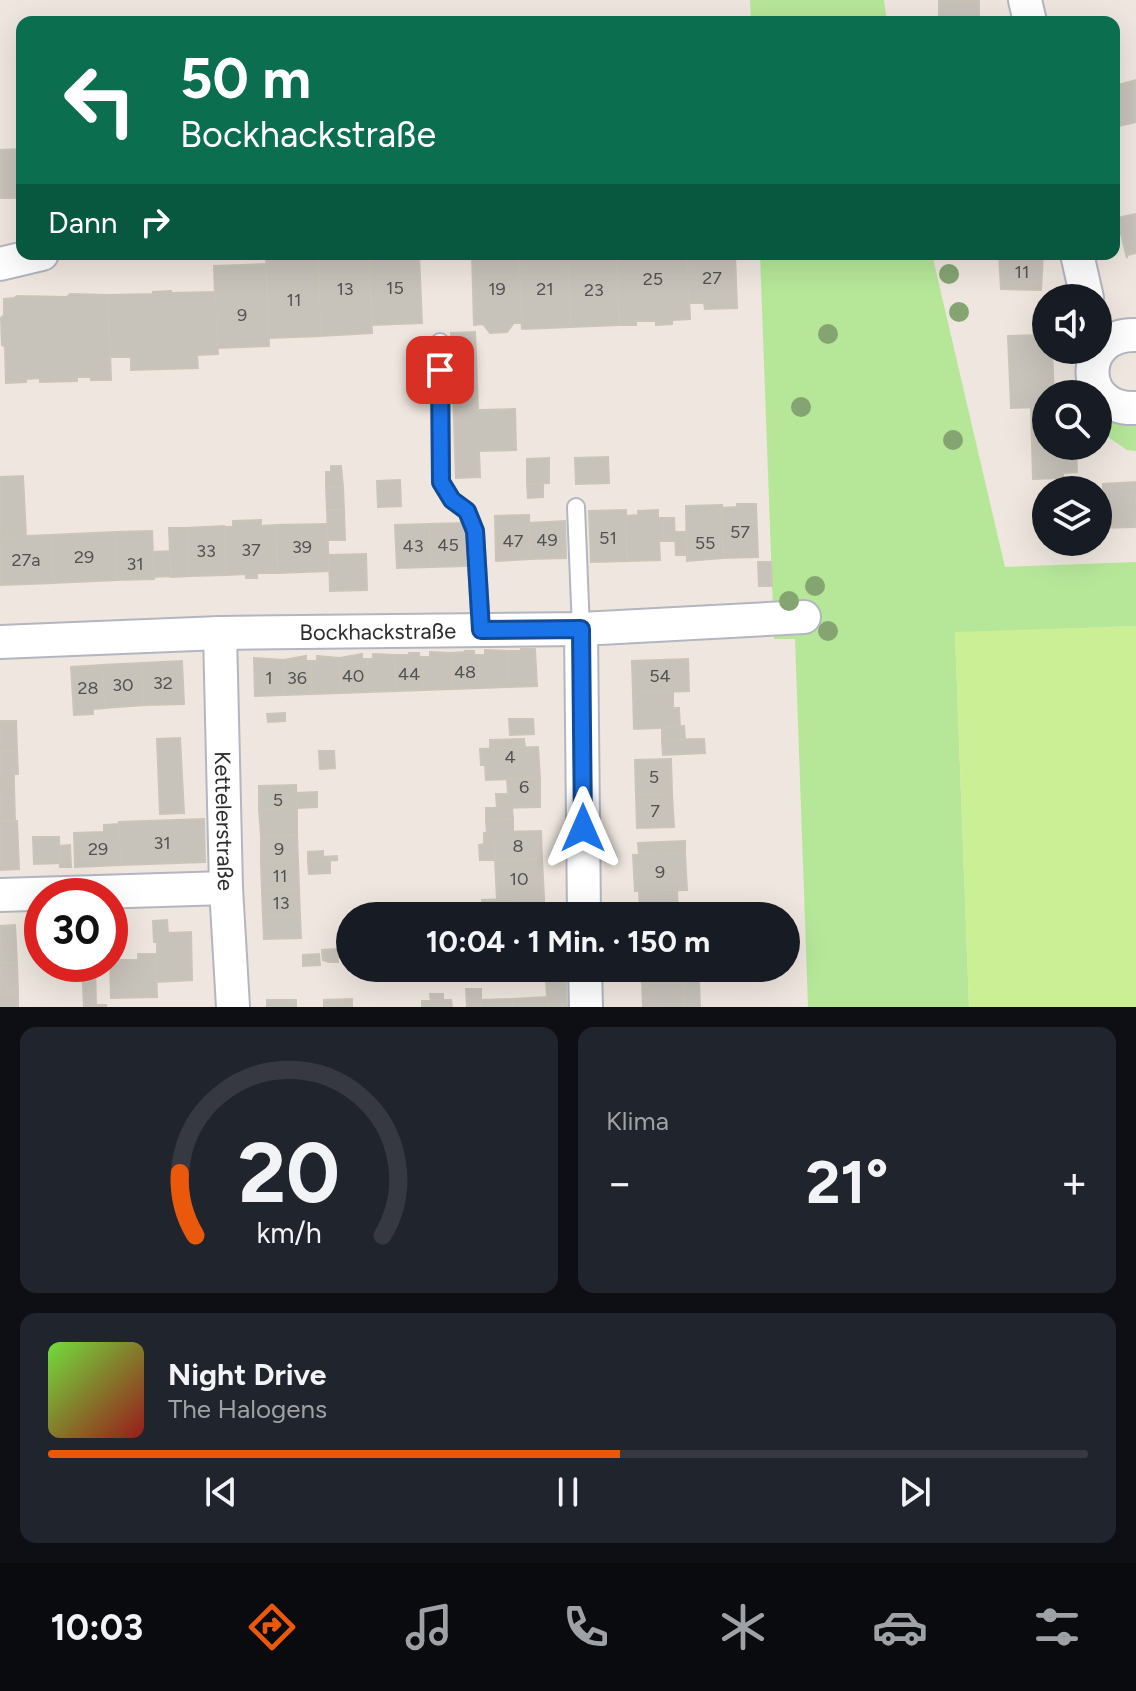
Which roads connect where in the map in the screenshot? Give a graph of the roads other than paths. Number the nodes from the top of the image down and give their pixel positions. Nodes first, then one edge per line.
1 (1078, 260) edge
2 (1084, 284) edge
3 (1136, 335) edge
4 (1112, 339) edge
5 (440, 342) dead end
6 (1093, 364) edge
7 (1136, 408) edge
8 (576, 507) dead end
9 (804, 617) dead end
10 (581, 629) junction
11 (481, 630) junction
12 (220, 633) junction
13 (0, 642) edge
14 (226, 888) junction
15 (0, 895) edge
16 (584, 902) edge
17 (585, 982) edge
18 (233, 1007) edge
19 (586, 1007) edge

1 - 2 street
3 - 4 street
5 - 11 lane
6 - 7 street
8 - 10 lane
9 - 10 street, Bockhackstraße
10 - 11 street, Bockhackstraße
10 - 16 street
11 - 12 street, Bockhackstraße
12 - 13 street, Bockhackstraße
12 - 14 street, Kettelerstraße
14 - 15 street
14 - 18 street, Kettelerstraße
17 - 19 street

